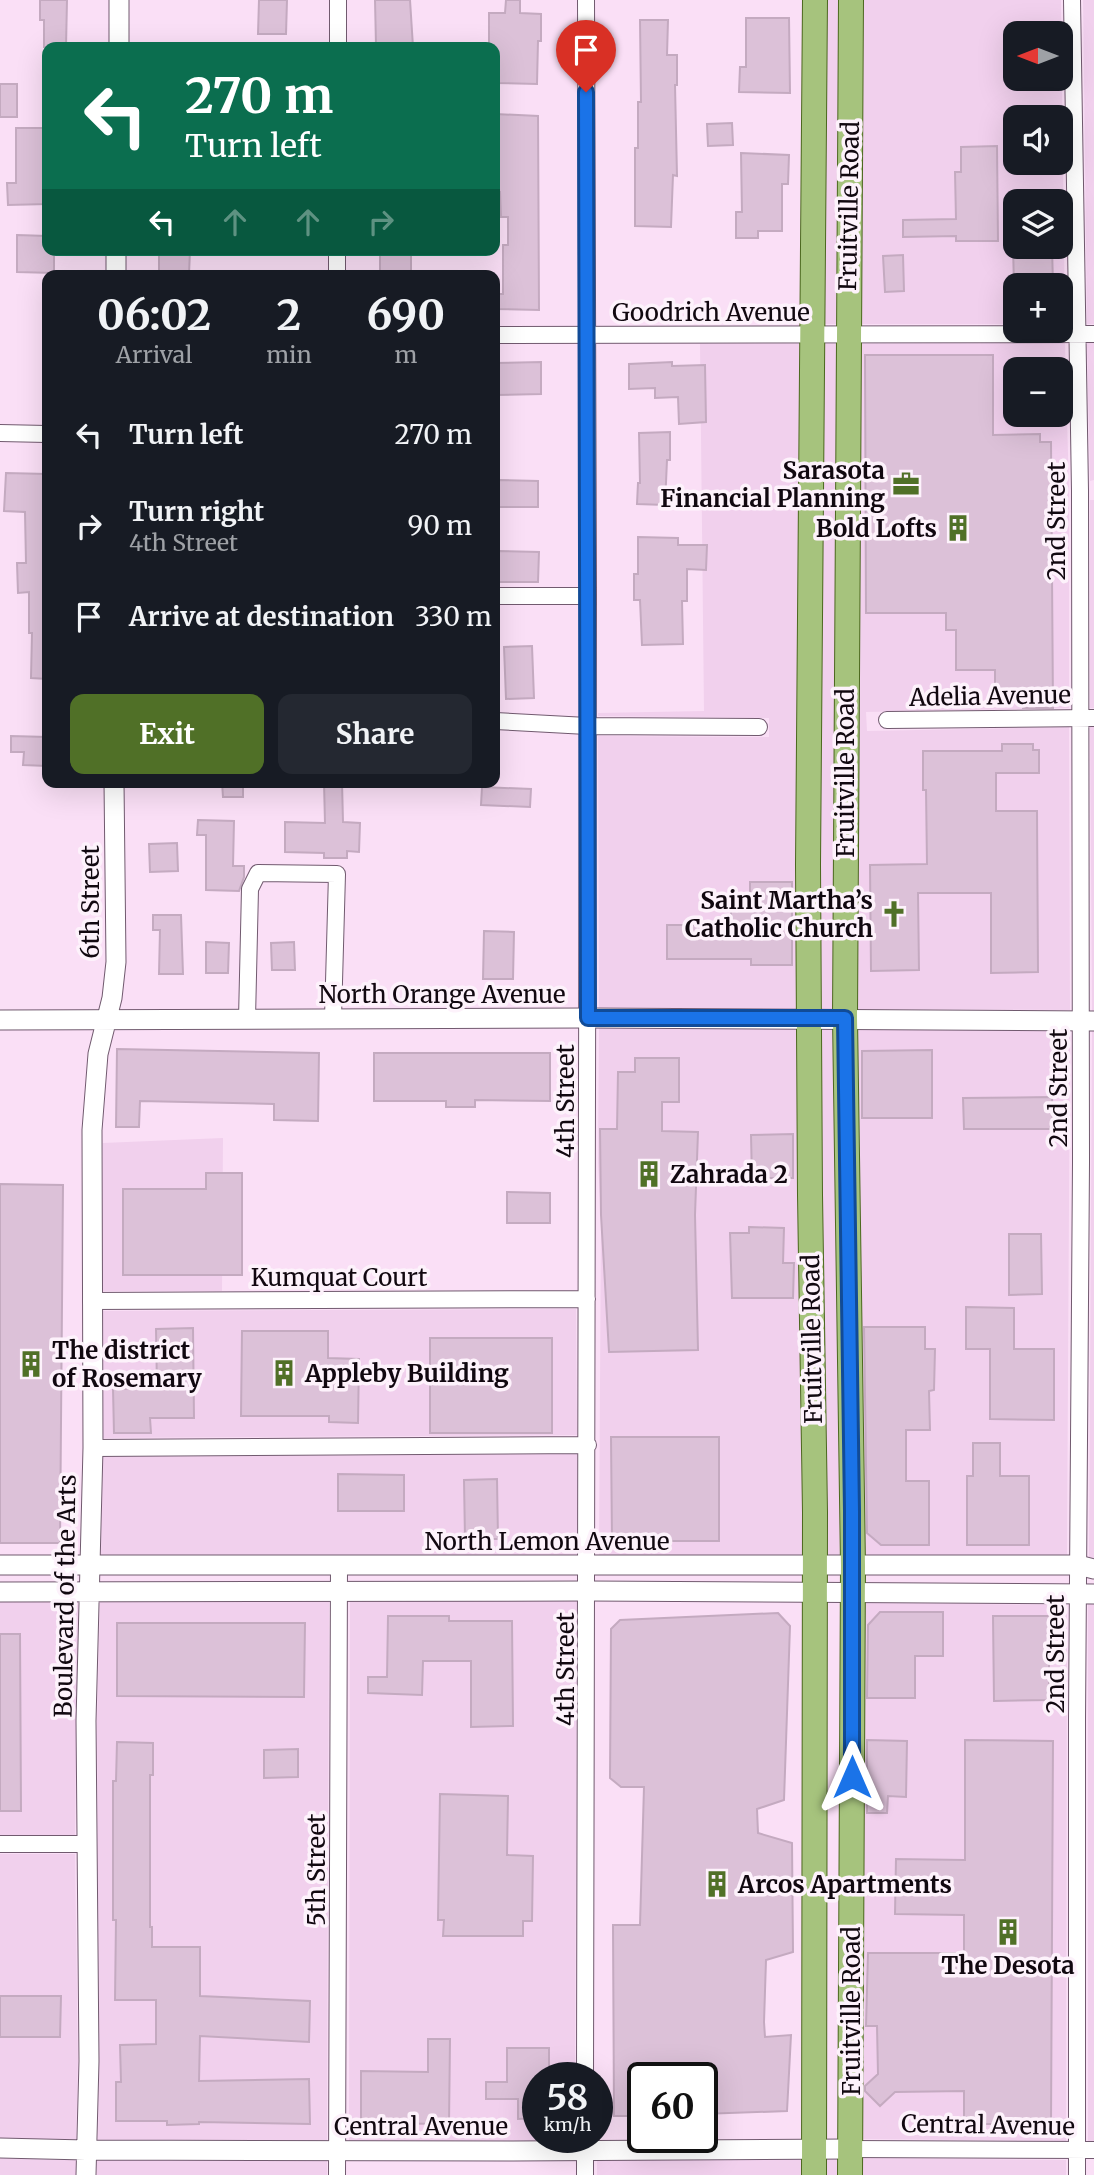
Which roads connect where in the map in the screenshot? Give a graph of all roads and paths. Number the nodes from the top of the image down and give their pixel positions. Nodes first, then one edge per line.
1 (119, 0) edge
2 (338, 0) edge
3 (586, 0) edge
4 (815, 0) edge
5 (851, 0) edge
6 (1072, 0) edge
7 (118, 42) edge
8 (338, 42) edge
9 (1076, 333) junction
10 (812, 334) junction
11 (848, 334) junction
12 (1094, 334) edge
13 (500, 335) edge
14 (586, 335) junction
15 (0, 433) edge
16 (42, 434) edge
17 (1087, 490) edge
18 (500, 596) edge
19 (588, 596) junction
20 (1087, 718) edge
21 (887, 720) dead end
22 (500, 721) edge
23 (587, 726) junction
24 (759, 727) dead end
25 (114, 788) edge
26 (333, 1018) junction
27 (588, 1018) junction
28 (808, 1018) junction
29 (845, 1018) junction
30 (247, 1019) junction
31 (0, 1020) edge
32 (107, 1020) junction
33 (1087, 1020) edge
34 (587, 1299) junction
35 (90, 1301) junction
36 (588, 1445) junction
37 (93, 1448) junction
38 (0, 1565) edge
39 (90, 1565) junction
40 (339, 1566) junction
41 (588, 1566) junction
42 (815, 1566) junction
43 (853, 1566) junction
44 (1086, 1567) edge
45 (339, 1591) junction
46 (588, 1591) junction
47 (0, 1592) edge
48 (89, 1592) junction
49 (815, 1593) junction
50 (853, 1594) junction
51 (1086, 1595) edge
52 (0, 1844) edge
53 (86, 1844) junction
54 (585, 2062) edge
55 (613, 2145) edge
56 (522, 2146) edge
57 (0, 2148) edge
58 (813, 2149) junction
59 (849, 2149) junction
60 (86, 2150) junction
61 (1086, 2150) edge
62 (337, 2151) junction
63 (585, 2153) edge
64 (86, 2175) edge
65 (337, 2175) edge
66 (585, 2175) edge
67 (814, 2175) edge
68 (850, 2175) edge
69 (1077, 2175) edge

1 - 7 street
2 - 8 street
3 - 14 street, 4th Street
4 - 10 main road, Fruitville Road
5 - 11 main road, Fruitville Road
6 - 9 street, 2nd Street
9 - 11 street, Goodrich Avenue
9 - 12 street, Goodrich Avenue
9 - 17 street, 2nd Street
10 - 11 street, Goodrich Avenue
10 - 14 street, Goodrich Avenue
10 - 28 main road, Fruitville Road
11 - 29 main road, Fruitville Road
13 - 14 street, Goodrich Avenue
14 - 19 street, 4th Street
15 - 16 street
17 - 20 street, 2nd Street
18 - 19 street
19 - 23 street, 4th Street
20 - 21 street, Adelia Avenue
20 - 33 street, 2nd Street
22 - 23 street
23 - 24 street
23 - 27 street, 4th Street
25 - 32 street, 6th Street
26 - 27 street, North Orange Avenue
26 - 30 street, North Orange Avenue
26 - 30 street
27 - 28 street, North Orange Avenue
27 - 34 street, 4th Street
28 - 29 street, North Orange Avenue
28 - 42 main road, Fruitville Road
29 - 33 street, North Orange Avenue
29 - 43 main road, Fruitville Road
30 - 32 street, North Orange Avenue
31 - 32 street, North Orange Avenue
32 - 35 street, Boulevard of the Arts
33 - 44 street, 2nd Street
34 - 35 street, Kumquat Court
34 - 36 street, 4th Street
35 - 37 street, Boulevard of the Arts
36 - 37 street
36 - 41 street, 4th Street
37 - 39 street, Boulevard of the Arts
38 - 39 street, North Lemon Avenue
39 - 40 street, North Lemon Avenue
39 - 48 street, Boulevard of the Arts
40 - 41 street, North Lemon Avenue
40 - 45 street, 5th Street
41 - 42 street, North Lemon Avenue
41 - 46 street, 4th Street
42 - 43 street, North Lemon Avenue
42 - 49 main road, Fruitville Road
43 - 44 street, North Lemon Avenue
43 - 50 main road, Fruitville Road
44 - 51 street, 2nd Street
45 - 46 street
45 - 48 street
45 - 62 street, 5th Street
46 - 49 street
46 - 54 street, 4th Street
47 - 48 street
48 - 53 street, Boulevard of the Arts
49 - 50 street
49 - 58 main road, Fruitville Road
50 - 51 street
50 - 59 main road, Fruitville Road
51 - 61 street, 2nd Street
52 - 53 street
53 - 60 street, Boulevard of the Arts
55 - 58 street, Central Avenue
56 - 62 street, Central Avenue
57 - 60 street, Central Avenue
58 - 59 street, Central Avenue
58 - 67 main road, Fruitville Road
59 - 61 street, Central Avenue
59 - 68 main road, Fruitville Road
60 - 62 street, Central Avenue
60 - 64 street, Boulevard of the Arts
61 - 69 street, 2nd Street
62 - 65 street, 5th Street
63 - 66 street

